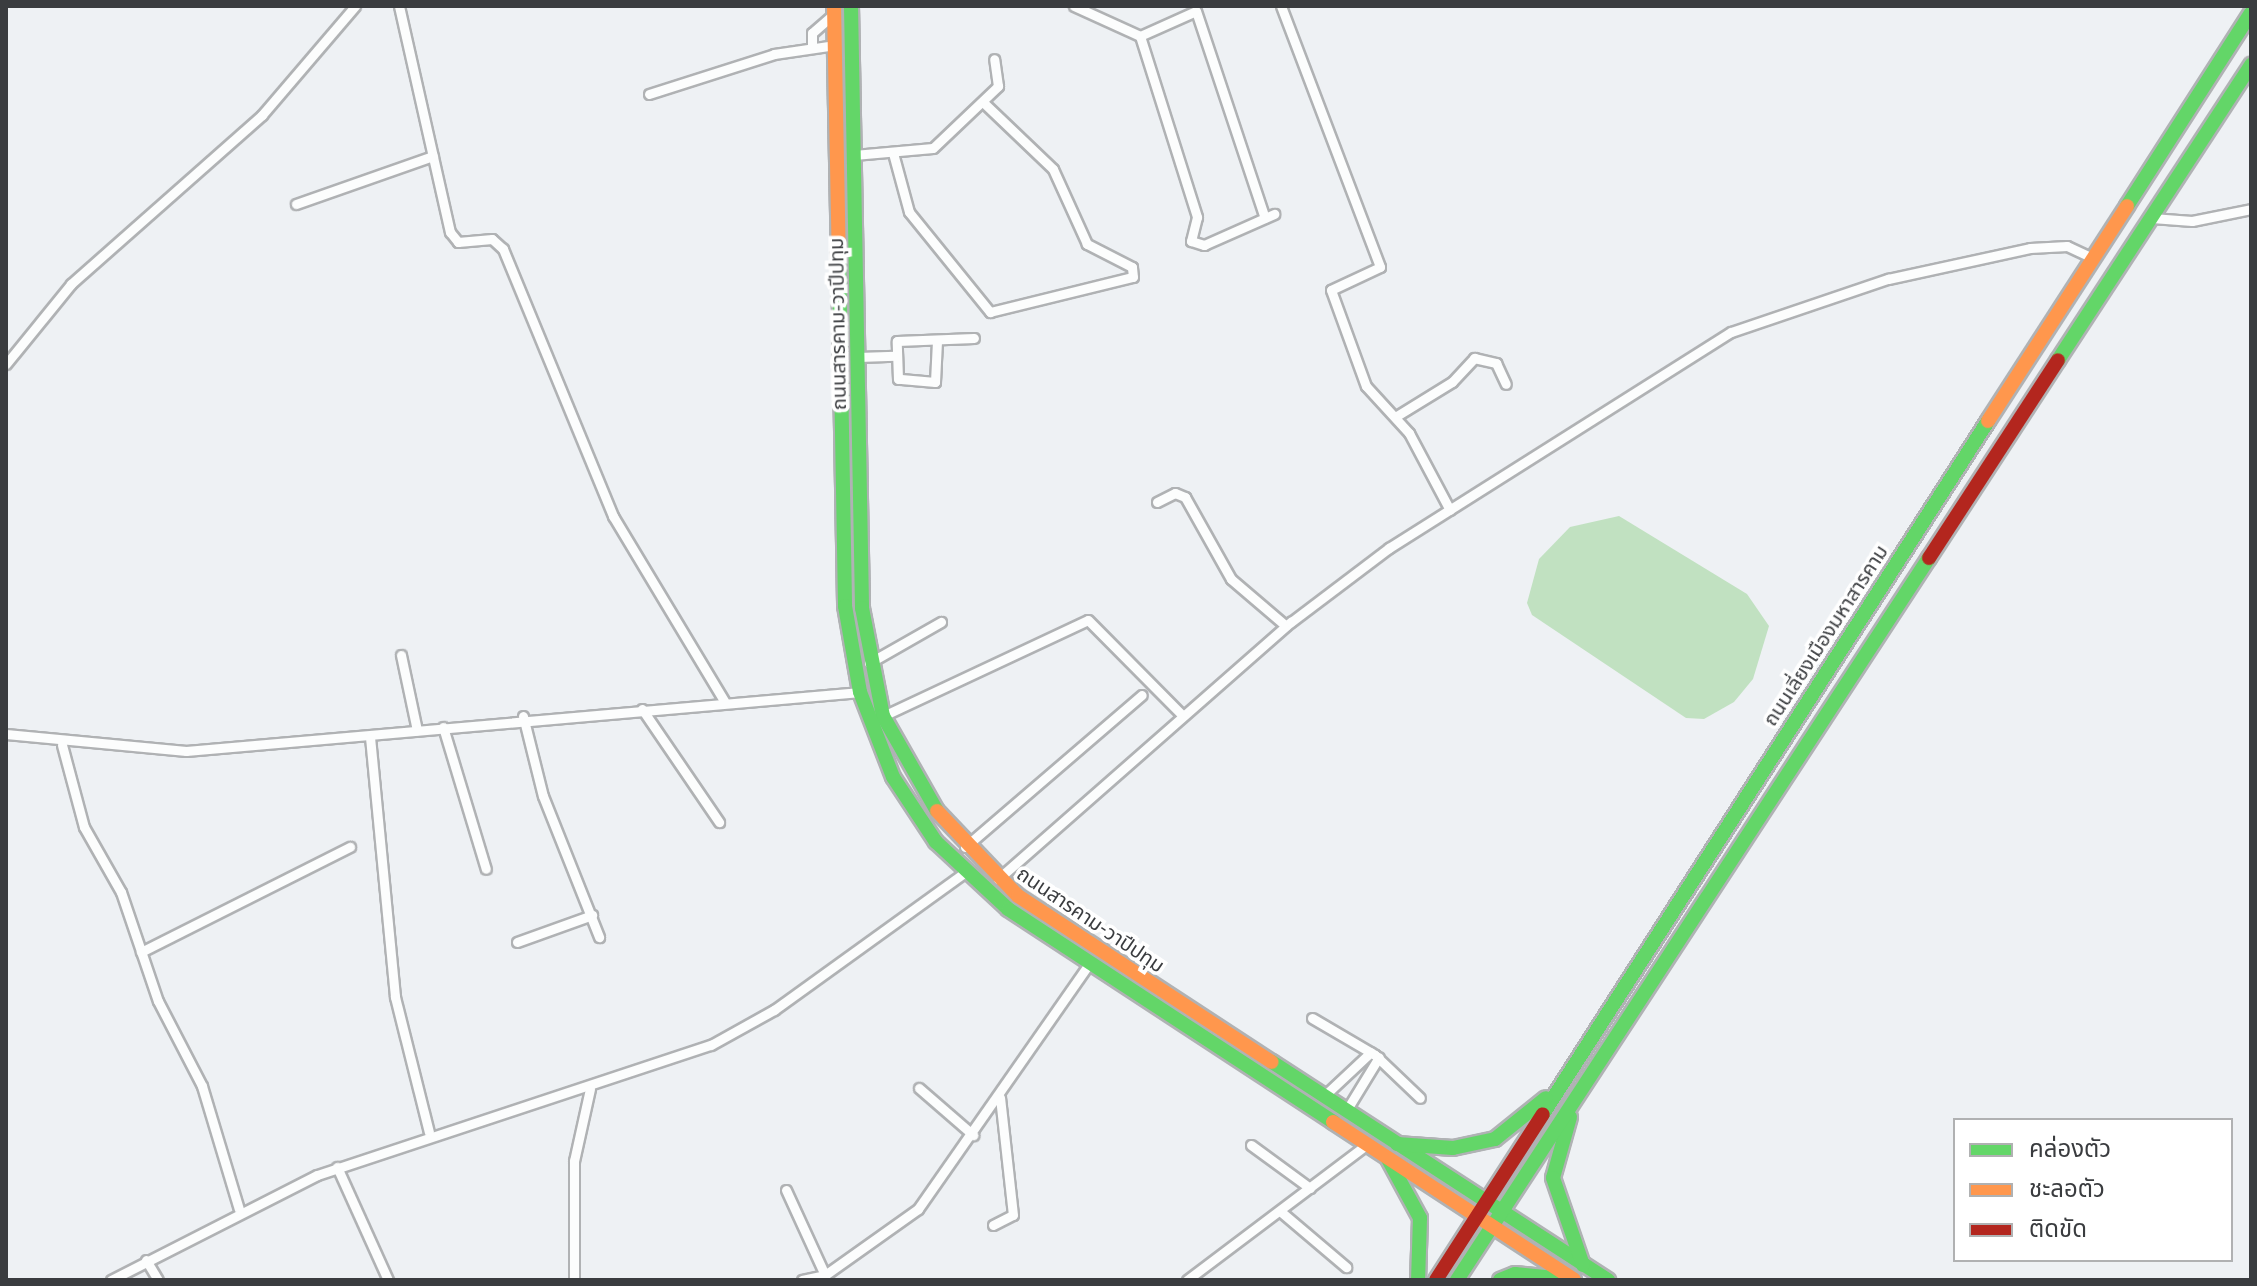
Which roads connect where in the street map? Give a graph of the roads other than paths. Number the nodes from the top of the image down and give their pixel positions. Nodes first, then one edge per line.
1 (355, 6) edge
2 (399, 6) edge
3 (851, 6) edge
4 (1074, 6) edge
5 (1281, 6) edge
6 (834, 10) edge
7 (2251, 13) edge
8 (1140, 36) junction
9 (835, 45) junction
10 (812, 46) junction
11 (994, 59) dead end
12 (2251, 65) edge
13 (649, 94) dead end
14 (983, 102) junction
15 (893, 153) junction
16 (854, 155) junction
17 (433, 156) junction
18 (296, 204) dead end
19 (2251, 209) edge
20 (2152, 218) junction
21 (2093, 258) junction
22 (856, 281) junction
23 (839, 282) junction
24 (974, 338) dead end
25 (937, 341) junction
26 (895, 356) junction
27 (858, 357) junction
28 (6, 364) edge
29 (1506, 384) dead end
30 (1395, 417) junction
31 (1157, 502) dead end
32 (1450, 510) junction
33 (941, 622) dead end
34 (1286, 626) junction
35 (401, 655) dead end
36 (869, 663) junction
37 (860, 692) junction
38 (1142, 695) dead end
39 (724, 701) junction
40 (642, 709) junction
41 (523, 716) junction
42 (883, 716) junction
43 (1183, 716) junction
44 (443, 727) junction
45 (417, 730) junction
46 (6, 734) edge
47 (370, 737) junction
48 (62, 745) junction
49 (719, 822) dead end
50 (350, 847) dead end
51 (965, 847) junction
52 (486, 869) dead end
53 (965, 872) junction
54 (998, 879) junction
55 (592, 915) junction
56 (599, 937) dead end
57 (517, 942) dead end
58 (141, 952) junction
59 (1088, 965) junction
60 (1168, 995) junction
61 (1158, 1010) junction
62 (1312, 1018) dead end
63 (1375, 1055) junction
64 (919, 1088) dead end
65 (590, 1089) junction
66 (1554, 1092) junction
67 (1324, 1096) junction
68 (1000, 1098) junction
69 (1420, 1098) dead end
70 (1575, 1100) junction
71 (1346, 1111) junction
72 (429, 1132) junction
73 (973, 1135) junction
74 (1397, 1144) junction
75 (1251, 1145) dead end
76 (1366, 1145) junction
77 (1388, 1159) junction
78 (337, 1167) junction
79 (1310, 1188) junction
80 (786, 1190) dead end
81 (1487, 1203) junction
82 (239, 1209) junction
83 (1280, 1211) junction
84 (1502, 1212) junction
85 (1478, 1217) junction
86 (993, 1225) dead end
87 (1492, 1227) junction
88 (146, 1260) junction
89 (1583, 1265) junction
90 (1346, 1267) dead end
91 (825, 1275) junction
92 (111, 1280) edge
93 (158, 1280) edge
94 (388, 1280) edge
95 (574, 1280) edge
96 (802, 1280) edge
97 (1187, 1280) edge
98 (1418, 1280) edge
99 (1436, 1280) edge
100 (1457, 1280) edge
101 (1500, 1280) edge
102 (1574, 1280) edge
103 (1608, 1280) edge

1 - 28 street
2 - 17 street
3 - 16 main road, ถนนสารคาม-วาปีปทุม
4 - 8 street
5 - 30 street
6 - 9 main road, ถนนสารคาม-วาปีปทุม
6 - 10 street
7 - 21 main road, ถนนเลี่ยงเมืองมหาสารคาม
8 - 8 street
9 - 10 street
9 - 23 main road, ถนนสารคาม-วาปีปทุม
10 - 13 street
11 - 14 street
12 - 20 main road
14 - 15 street
14 - 15 street
15 - 16 street
16 - 22 main road, ถนนสารคาม-วาปีปทุม
17 - 18 street
17 - 39 street
19 - 20 street
20 - 70 main road
21 - 32 street
21 - 66 main road, ถนนเลี่ยงเมืองมหาสารคาม
22 - 23 main road
22 - 27 main road, ถนนสารคาม-วาปีปทุม
23 - 37 main road, ถนนสารคาม-วาปีปทุม
24 - 25 street
25 - 26 street
25 - 26 street
26 - 27 street
27 - 36 main road, ถนนสารคาม-วาปีปทุม
29 - 30 street
30 - 32 street
31 - 34 street
32 - 34 street
33 - 36 street
34 - 43 street
35 - 45 street
36 - 42 main road, ถนนสารคาม-วาปีปทุม
37 - 39 street
37 - 53 main road, ถนนสารคาม-วาปีปทุม
38 - 51 street
39 - 40 street
40 - 41 street
40 - 49 street
41 - 44 street
41 - 55 street
42 - 43 street
42 - 51 main road, ถนนสารคาม-วาปีปทุม
43 - 54 street
44 - 45 street
44 - 52 street
45 - 47 street
46 - 48 street
47 - 48 street
47 - 72 street
48 - 58 street
50 - 58 street
51 - 54 main road, ถนนสารคาม-วาปีปทุม
53 - 59 main road, ถนนสารคาม-วาปีปทุม
53 - 65 street
54 - 60 main road, ถนนสารคาม-วาปีปทุม
55 - 56 street
55 - 57 street
58 - 82 street
59 - 61 main road, ถนนสารคาม-วาปีปทุม
59 - 68 street
60 - 61 main road
60 - 67 main road, ถนนสารคาม-วาปีปทุม
61 - 76 main road, ถนนสารคาม-วาปีปทุม
62 - 63 street
63 - 67 street
63 - 69 street
63 - 71 street
64 - 73 street
65 - 72 street
65 - 95 street
66 - 74 main road
66 - 81 main road, ถนนเลี่ยงเมืองมหาสารคาม
67 - 71 main road, ถนนสารคาม-วาปีปทุม
68 - 73 street
68 - 86 street
70 - 84 main road
70 - 89 main road
71 - 74 main road, ถนนสารคาม-วาปีปทุม
72 - 78 street
73 - 91 street
74 - 81 main road, ถนนสารคาม-วาปีปทุม
75 - 79 street
76 - 77 main road, ถนนสารคาม-วาปีปทุม
76 - 79 street
77 - 85 main road, ถนนสารคาม-วาปีปทุม
77 - 98 main road
78 - 82 street
78 - 94 street
79 - 83 street
80 - 91 street
81 - 84 main road, ถนนสารคาม-วาปีปทุม
81 - 85 main road, ถนนเลี่ยงเมืองมหาสารคาม
82 - 88 street
83 - 90 street
83 - 97 street
84 - 87 main road
84 - 89 main road, ถนนสารคาม-วาปีปทุม
85 - 87 main road, ถนนสารคาม-วาปีปทุม
85 - 99 main road, ถนนเลี่ยงเมืองมหาสารคาม
87 - 100 main road
87 - 102 main road, ถนนสารคาม-วาปีปทุม
88 - 92 street
88 - 93 street
89 - 103 main road, ถนนสารคาม-วาปีปทุม
91 - 96 street
101 - 102 main road

